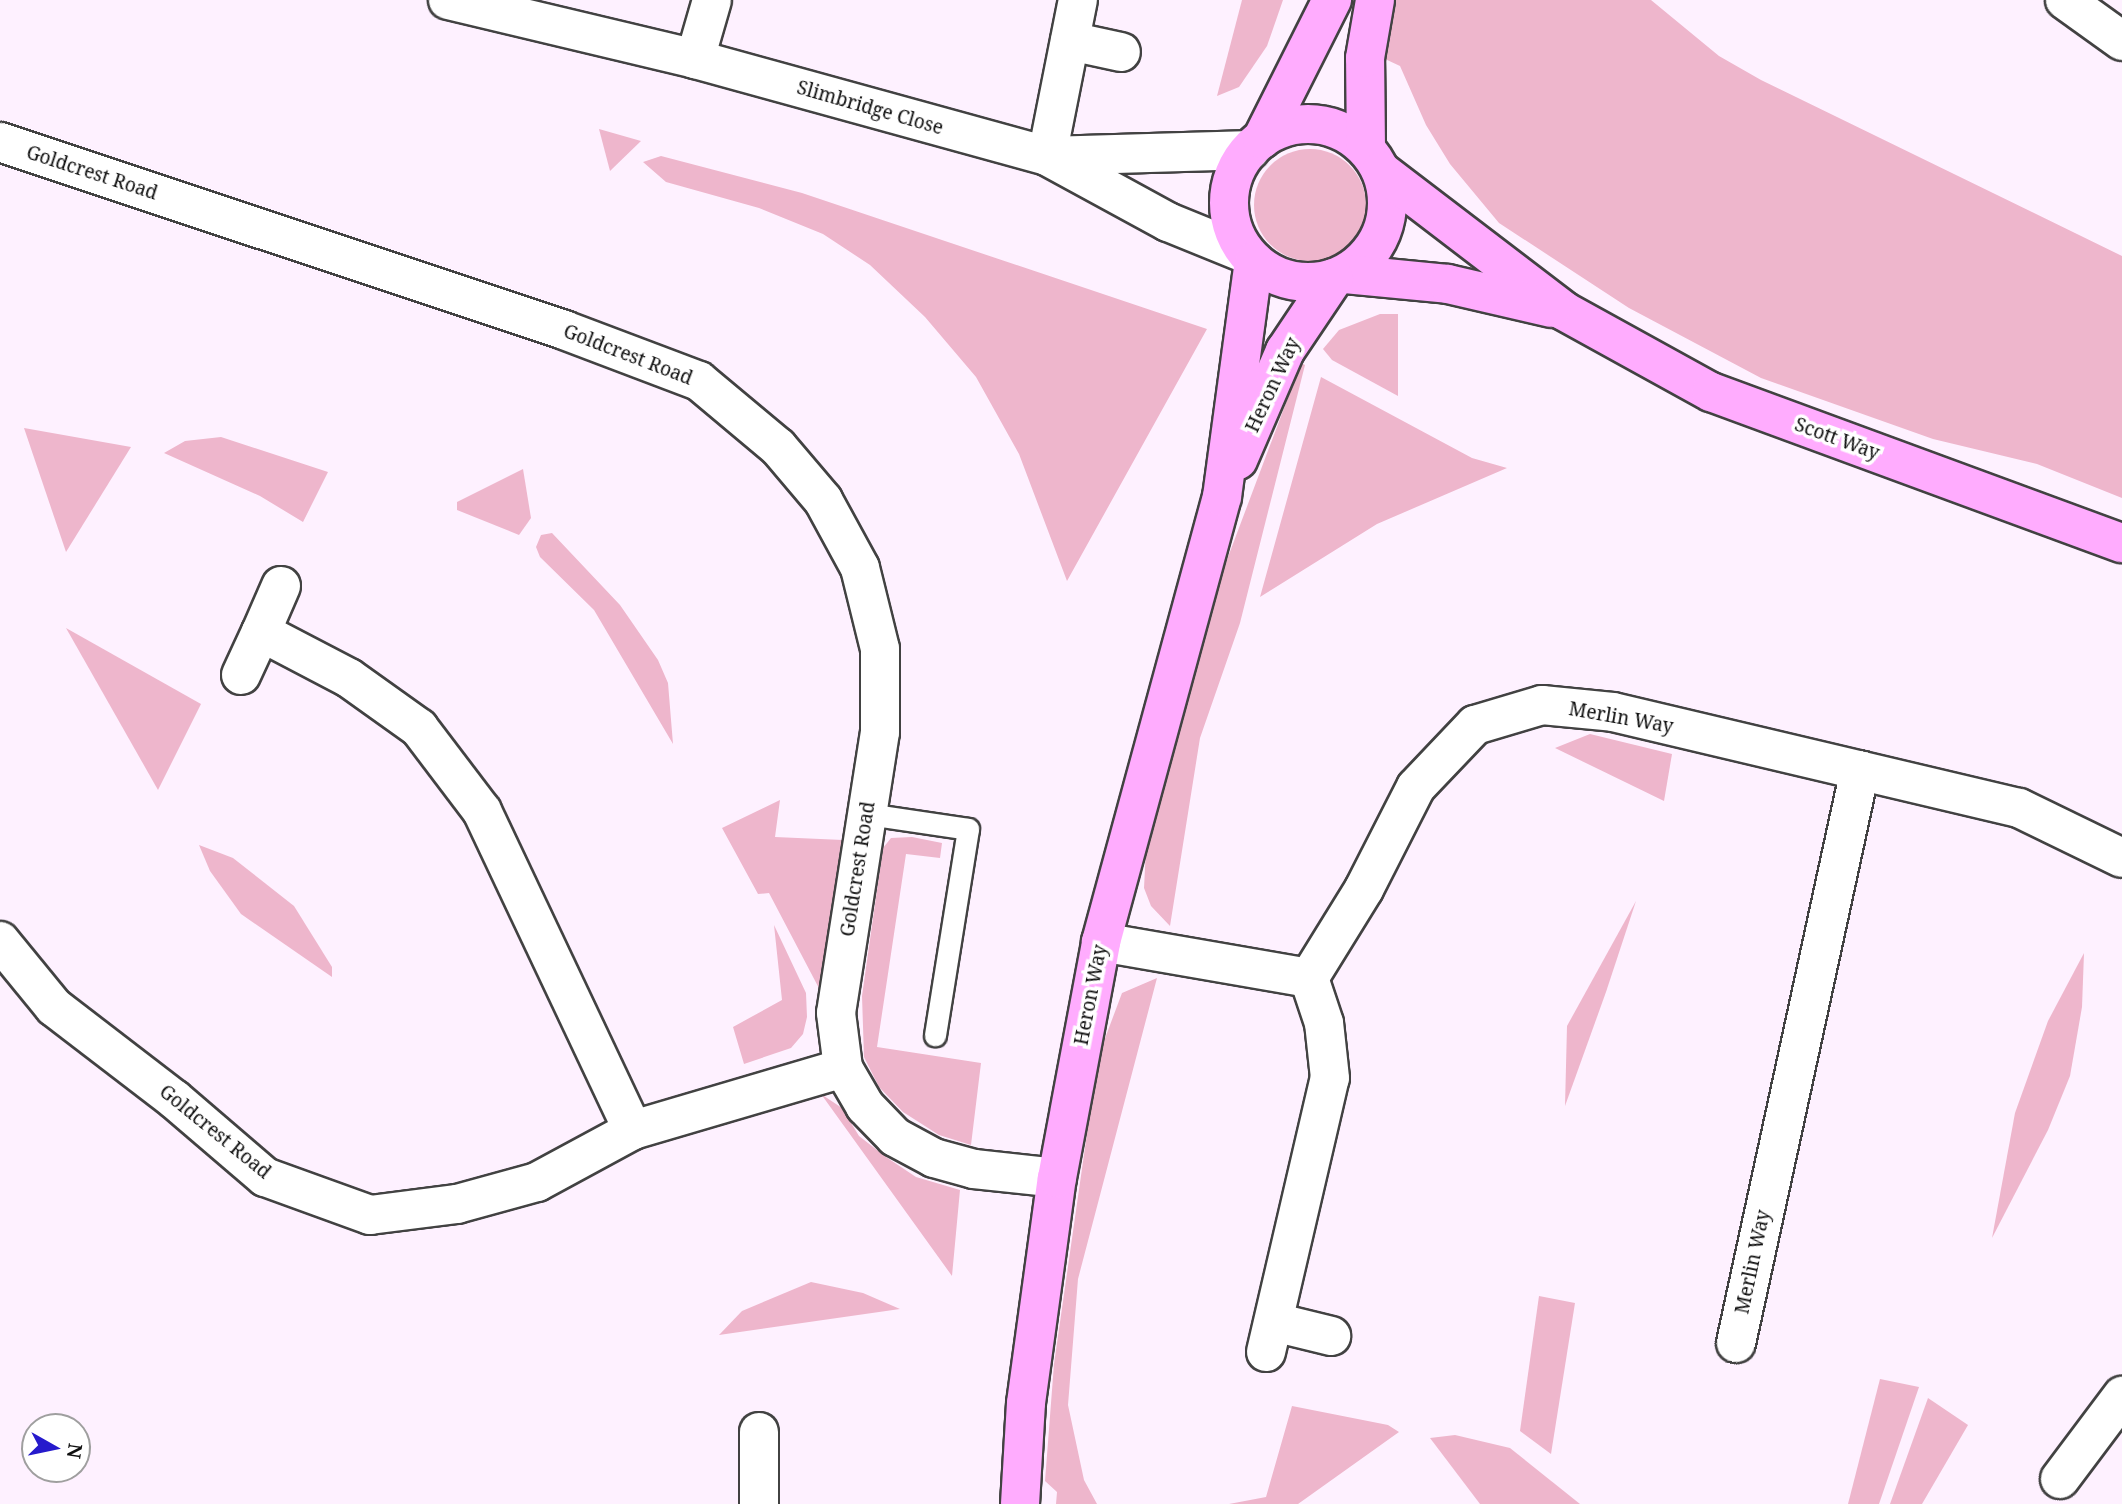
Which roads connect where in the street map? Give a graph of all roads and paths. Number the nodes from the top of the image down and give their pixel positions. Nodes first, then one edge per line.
1 (448, 0) edge
2 (712, 0) edge
3 (1078, 0) edge
4 (1332, 0) edge
5 (1376, 0) edge
6 (2065, 0) edge
7 (1070, 41) junction
8 (2122, 41) edge
9 (1121, 52) dead end
10 (695, 59) junction
11 (0, 142) edge
12 (1256, 145) junction
13 (1046, 156) junction
14 (1373, 160) junction
15 (1251, 257) junction
16 (1340, 276) junction
17 (1564, 311) junction
18 (1222, 497) junction
19 (2122, 543) edge
20 (281, 586) dead end
21 (261, 632) junction
22 (241, 675) dead end
23 (1860, 769) junction
24 (867, 814) junction
25 (2122, 858) edge
26 (0, 941) edge
27 (1101, 942) junction
28 (1309, 978) junction
29 (935, 1035) dead end
30 (843, 1068) junction
31 (634, 1130) junction
32 (1056, 1178) junction
33 (1331, 1336) dead end
34 (1736, 1343) dead end
35 (2122, 1396) edge
36 (759, 1432) dead end
37 (2060, 1479) dead end
38 (759, 1504) edge
39 (1020, 1504) edge

1 - 10 street, Slimbridge Close
2 - 10 street
3 - 7 street
4 - 12 street
5 - 14 street
6 - 8 street
7 - 9 street
7 - 13 street
10 - 13 street, Slimbridge Close
11 - 24 street, Goldcrest Road
12 - 13 street, Slimbridge Close
12 - 14 street
12 - 15 street
13 - 15 street, Slimbridge Close
14 - 16 street
14 - 17 street, Scott Way
15 - 16 street
15 - 18 street, Heron Way
16 - 17 street, Scott Way
16 - 18 street, Heron Way
17 - 19 street, Scott Way
18 - 27 street, Heron Way
20 - 21 street
21 - 22 street
21 - 31 street
23 - 25 street, Merlin Way
23 - 28 street, Merlin Way
23 - 34 street, Merlin Way
24 - 29 lane
24 - 30 street, Goldcrest Road
26 - 31 street, Goldcrest Road
27 - 28 street
27 - 32 street, Heron Way
28 - 33 street
30 - 31 street, Goldcrest Road
30 - 32 street, Goldcrest Road
32 - 39 street, Heron Way
35 - 37 street
36 - 38 street

